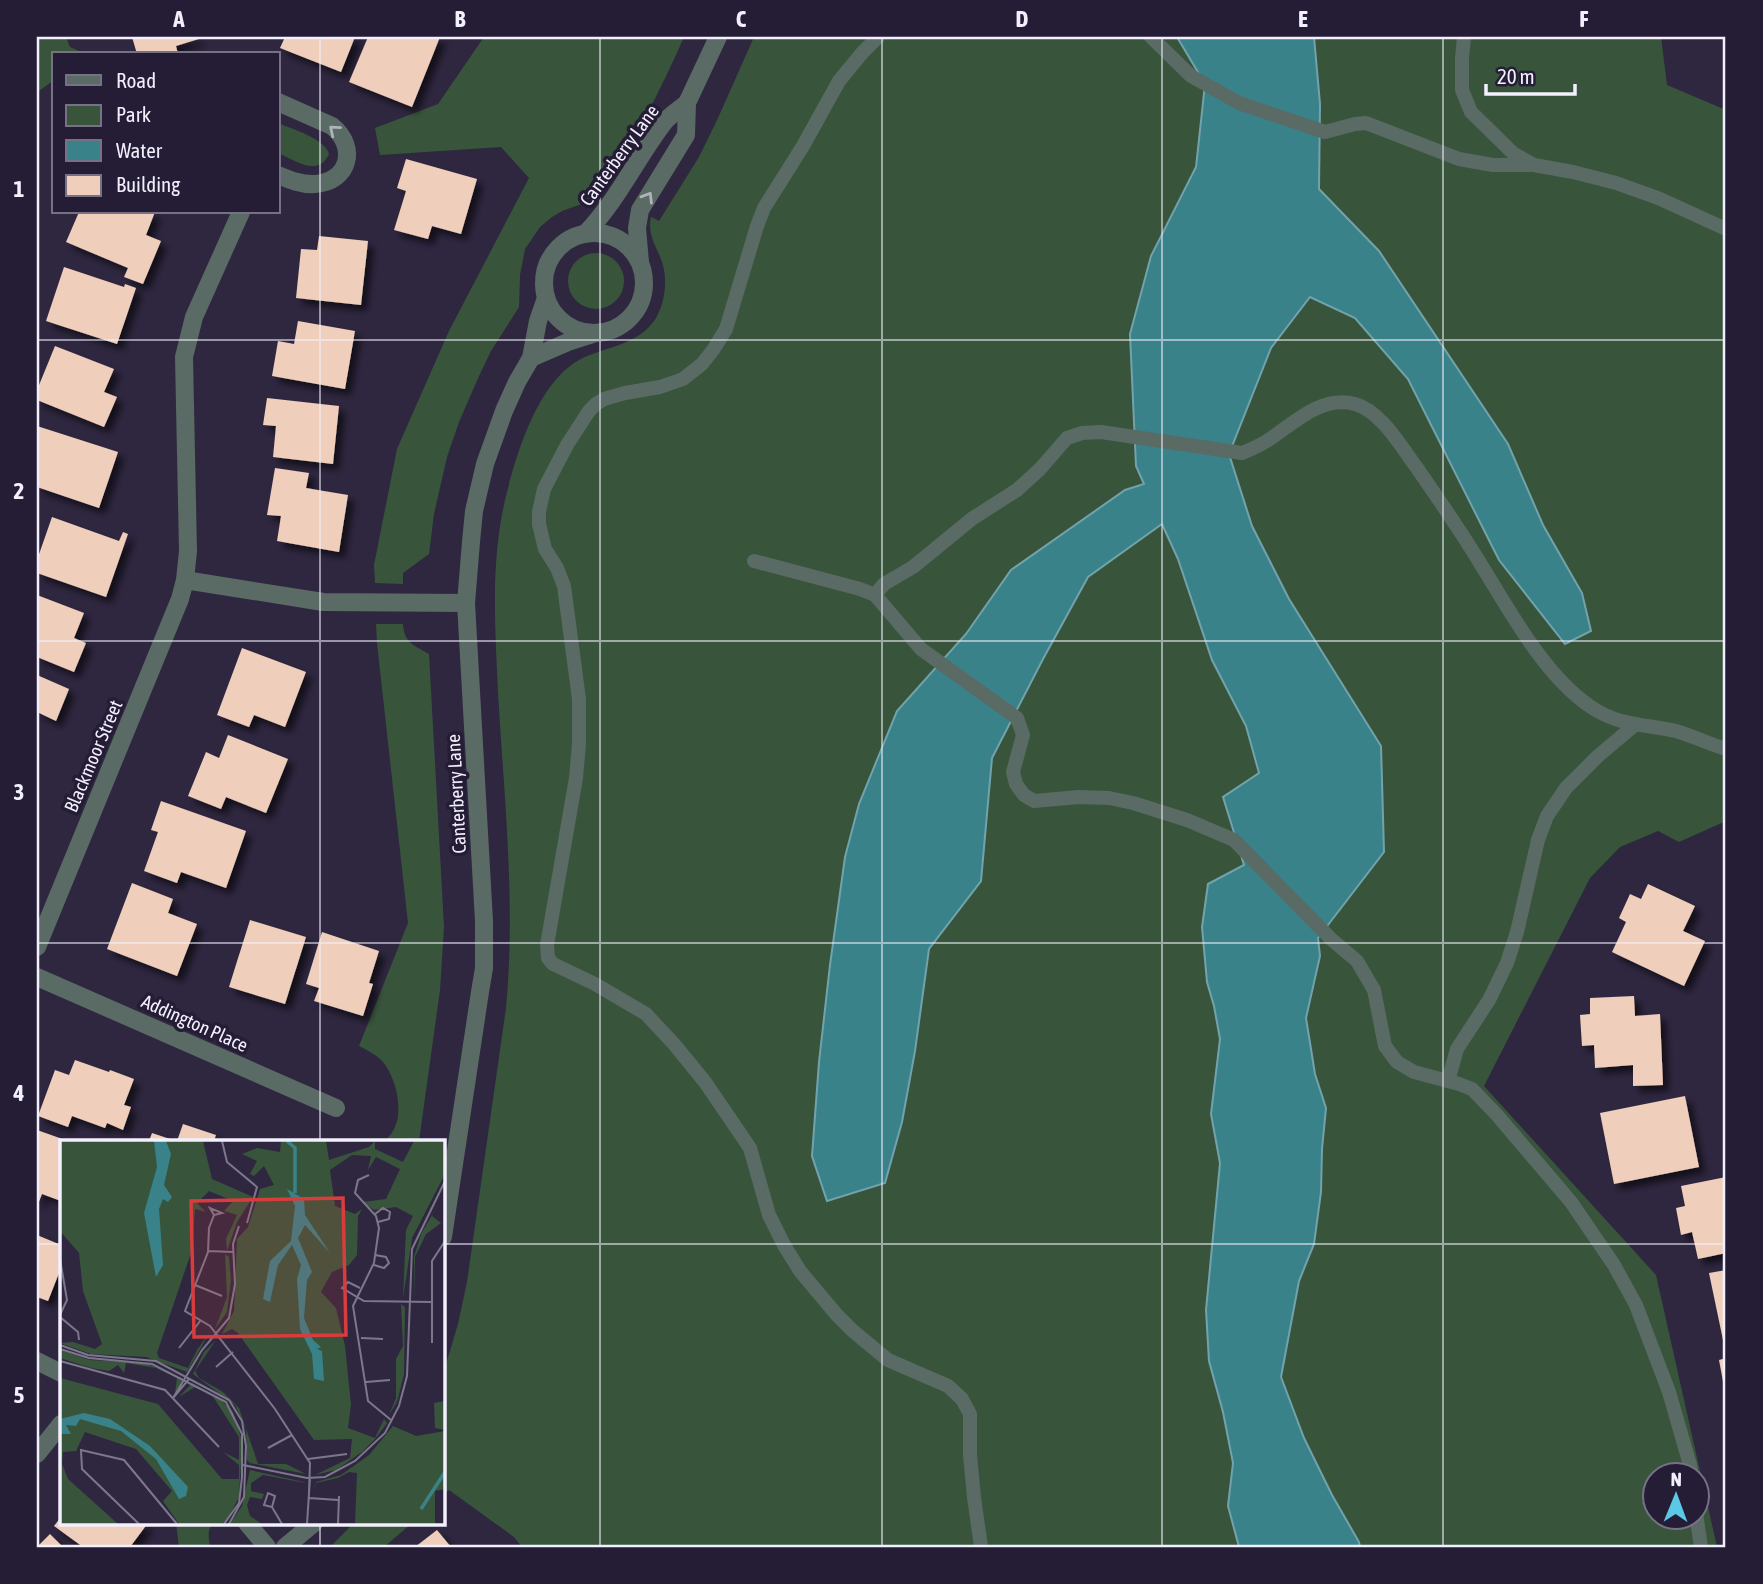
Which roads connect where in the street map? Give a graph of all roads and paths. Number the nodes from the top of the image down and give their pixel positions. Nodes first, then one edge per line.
1 (718, 37) edge
2 (878, 37) edge
3 (1151, 37) edge
4 (1464, 37) edge
5 (687, 103) junction
6 (280, 104) edge
7 (1534, 165) junction
8 (280, 176) edge
9 (240, 214) edge
10 (1726, 229) edge
11 (585, 234) junction
12 (640, 262) junction
13 (546, 298) junction
14 (596, 334) junction
15 (531, 358) junction
16 (754, 561) dead end
17 (185, 580) junction
18 (875, 595) junction
19 (466, 603) junction
20 (1636, 724) junction
21 (1726, 749) edge
22 (37, 947) edge
23 (37, 977) edge
24 (1448, 1081) junction
25 (336, 1108) dead end
26 (444, 1231) edge
27 (37, 1361) edge
28 (60, 1372) edge
29 (60, 1424) edge
30 (37, 1454) edge
31 (1689, 1462) edge
32 (248, 1524) edge
33 (313, 1524) edge
34 (267, 1547) edge
35 (285, 1547) edge
36 (981, 1547) edge

1 - 5 street, Canterberry Lane
2 - 36 lane
3 - 7 lane
4 - 7 lane
5 - 11 street, Canterberry Lane
12 -> 5 street, Canterberry Lane
8 -> 6 street
7 - 10 lane
9 - 17 street, Blackmoor Street
11 - 12 street, Canterberry Lane
11 - 13 street, Canterberry Lane
12 - 14 street, Canterberry Lane
13 - 14 street
13 - 15 street, Canterberry Lane
14 - 15 street, Canterberry Lane
15 - 19 street, Canterberry Lane
16 - 18 lane
17 - 19 street
17 - 22 street, Blackmoor Street
18 - 20 lane
18 - 24 lane
19 - 26 street, Canterberry Lane
20 - 21 lane
20 - 24 lane
23 - 25 street, Addington Place
24 - 31 lane
27 - 28 street
29 - 30 street
32 - 34 street
33 - 35 street

